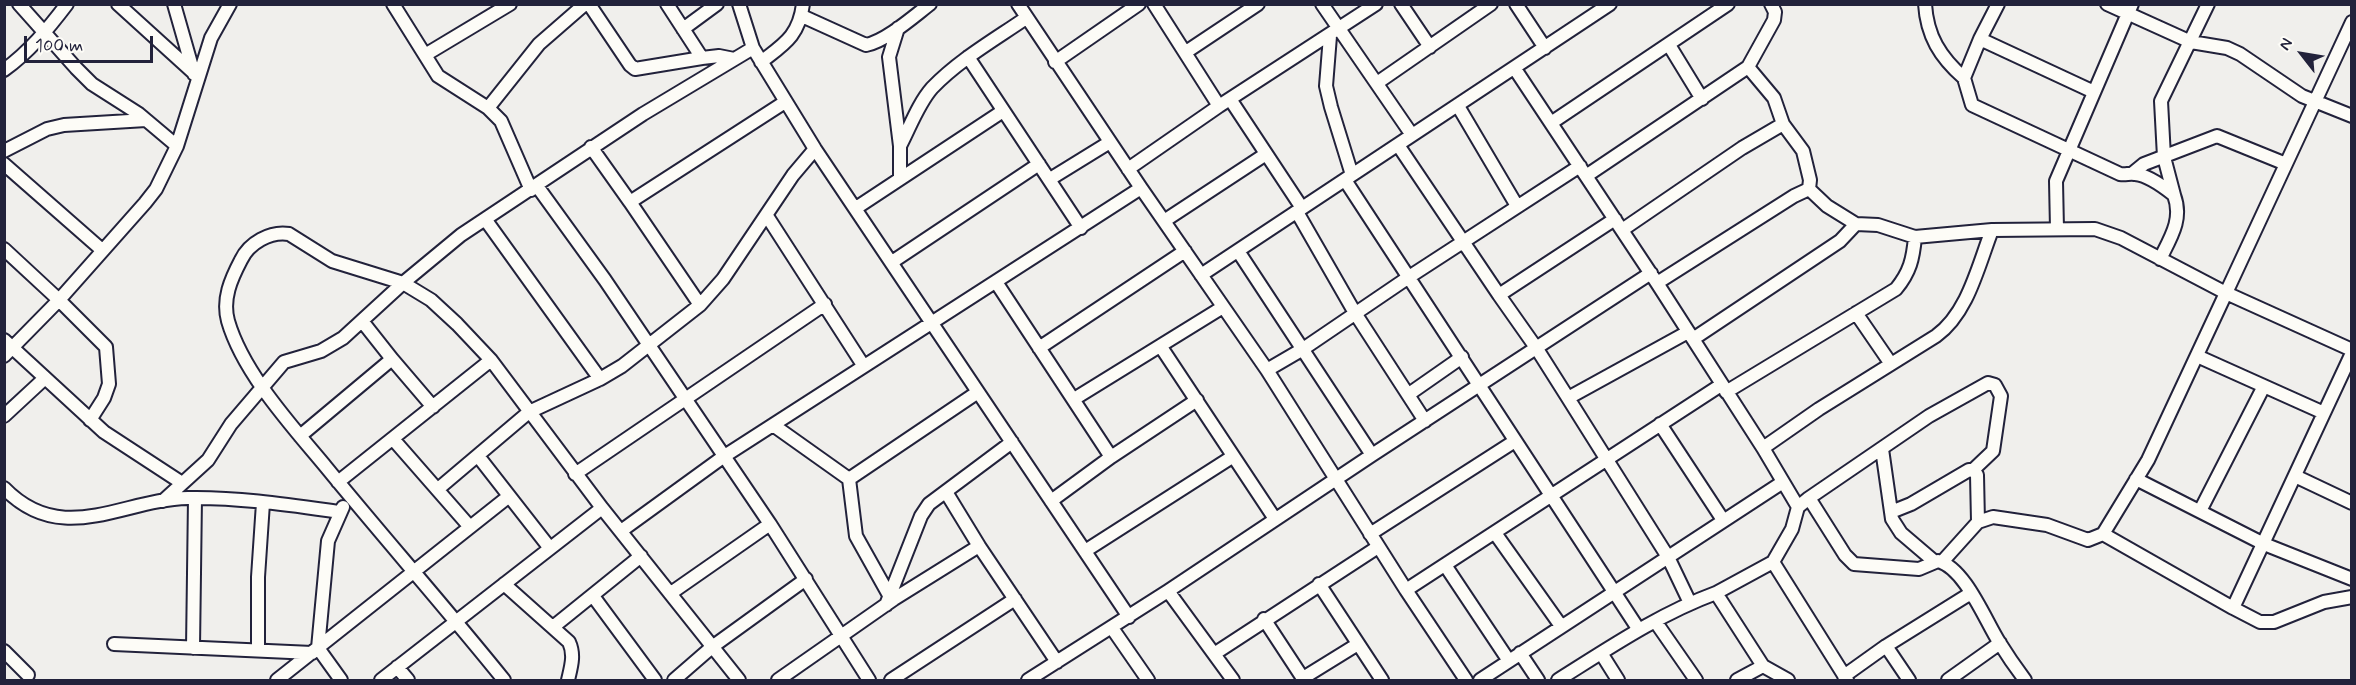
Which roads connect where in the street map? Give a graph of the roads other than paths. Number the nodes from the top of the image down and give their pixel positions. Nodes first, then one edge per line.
1 (20, 4) edge
2 (67, 4) edge
3 (118, 4) edge
4 (174, 4) edge
5 (230, 4) edge
6 (393, 4) edge
7 (510, 4) edge
8 (587, 4) edge
9 (667, 4) edge
10 (717, 4) edge
11 (739, 4) edge
12 (930, 4) edge
13 (1139, 4) edge
14 (1154, 4) edge
15 (1258, 4) edge
16 (1322, 4) edge
17 (1376, 4) edge
18 (1401, 4) edge
19 (1491, 4) edge
20 (1516, 4) edge
21 (1610, 4) edge
22 (1703, 4) edge
23 (1728, 4) edge
24 (1771, 4) edge
25 (1925, 4) edge
26 (1998, 4) edge
27 (2107, 4) edge
28 (2208, 4) edge
29 (1023, 9) edge
30 (802, 10) edge
31 (2130, 10) edge
32 (1712, 16) junction
33 (2352, 22) edge
34 (898, 28) junction
35 (683, 29) junction
36 (1335, 32) junction
37 (45, 33) junction
38 (1980, 39) junction
39 (2189, 41) junction
40 (1669, 45) junction
41 (1430, 47) junction
42 (753, 48) junction
43 (1545, 48) junction
44 (1186, 52) junction
45 (425, 55) junction
46 (968, 57) junction
47 (702, 58) junction
48 (734, 59) junction
49 (761, 62) junction
50 (1055, 62) junction
51 (1748, 67) junction
52 (1515, 69) junction
53 (4, 70) edge
54 (195, 77) junction
55 (1964, 78) junction
56 (1377, 83) junction
57 (2094, 92) junction
58 (1230, 99) junction
59 (1702, 99) junction
60 (2315, 100) junction
61 (785, 102) junction
62 (1219, 105) junction
63 (1458, 106) junction
64 (488, 108) junction
65 (1003, 111) junction
66 (2352, 116) edge
67 (146, 120) junction
68 (1551, 123) junction
69 (1783, 124) junction
70 (1412, 135) junction
71 (1110, 142) junction
72 (177, 146) junction
73 (900, 146) junction
74 (1398, 146) junction
75 (591, 147) junction
76 (815, 149) junction
77 (4, 151) edge
78 (2068, 151) junction
79 (1266, 154) junction
80 (2164, 157) junction
81 (4, 164) edge
82 (1040, 164) junction
83 (2286, 164) junction
84 (1128, 169) junction
85 (1583, 171) junction
86 (2133, 173) junction
87 (1349, 177) junction
88 (900, 179) junction
89 (1050, 179) junction
90 (534, 188) junction
91 (1140, 188) junction
92 (1809, 189) junction
93 (2174, 195) junction
94 (630, 202) junction
95 (1517, 206) junction
96 (856, 208) junction
97 (1300, 210) junction
98 (766, 216) junction
99 (485, 219) junction
100 (1615, 219) junction
101 (1164, 221) junction
102 (1856, 224) junction
103 (1081, 228) junction
104 (2057, 229) junction
105 (1622, 230) junction
106 (1992, 230) junction
107 (1915, 237) junction
108 (1462, 243) junction
109 (4, 249) edge
110 (102, 250) junction
111 (1185, 251) junction
112 (1238, 251) junction
113 (2160, 259) junction
114 (892, 262) junction
115 (1201, 275) junction
116 (1409, 277) junction
117 (1654, 278) junction
118 (996, 282) junction
119 (403, 283) junction
120 (2226, 293) junction
121 (1499, 295) junction
122 (59, 300) junction
123 (825, 304) junction
124 (700, 305) junction
125 (1223, 307) junction
126 (1356, 313) junction
127 (1856, 313) junction
128 (362, 321) junction
129 (932, 323) junction
130 (1690, 335) junction
131 (648, 345) junction
132 (1161, 347) junction
133 (7, 348) edge
134 (1040, 348) junction
135 (1303, 349) junction
136 (1537, 349) junction
137 (2352, 352) edge
138 (2197, 356) junction
139 (1462, 357) junction
140 (392, 359) junction
141 (491, 360) junction
142 (1891, 364) junction
143 (863, 365) junction
144 (1267, 370) junction
145 (45, 378) junction
146 (600, 379) junction
147 (1481, 385) junction
148 (2264, 386) junction
149 (262, 388) junction
150 (1724, 388) junction
151 (978, 392) junction
152 (1409, 393) junction
153 (1568, 398) junction
154 (685, 399) junction
155 (1074, 399) junction
156 (1197, 400) junction
157 (434, 406) junction
158 (529, 412) junction
159 (2324, 413) junction
160 (4, 416) edge
161 (90, 420) junction
162 (1425, 421) junction
163 (1660, 424) junction
164 (773, 425) junction
165 (300, 436) junction
166 (393, 439) junction
167 (1515, 441) junction
168 (1012, 442) junction
169 (1763, 448) junction
170 (1882, 449) junction
171 (1372, 455) junction
172 (478, 456) junction
173 (723, 457) junction
174 (1111, 457) junction
175 (1232, 457) junction
176 (1606, 459) junction
177 (1973, 470) junction
178 (575, 474) junction
179 (2295, 476) junction
180 (2136, 478) junction
181 (849, 479) junction
182 (1336, 480) junction
183 (1783, 482) junction
184 (182, 483) junction
185 (339, 483) junction
186 (438, 489) junction
187 (946, 492) junction
188 (6, 494) edge
189 (1552, 496) junction
190 (349, 497) junction
191 (508, 497) junction
192 (195, 498) junction
193 (1809, 498) junction
194 (163, 501) junction
195 (1051, 501) junction
196 (263, 502) junction
197 (2352, 503) edge
198 (1798, 507) junction
199 (602, 508) junction
200 (2200, 511) junction
201 (340, 512) junction
202 (1891, 513) junction
203 (1275, 519) junction
204 (1723, 520) junction
205 (1978, 522) junction
206 (770, 524) junction
207 (470, 527) junction
208 (621, 531) junction
209 (1370, 534) junction
210 (1495, 534) junction
211 (2103, 534) junction
212 (2264, 544) junction
213 (979, 546) junction
214 (1378, 547) junction
215 (549, 548) junction
216 (1085, 551) junction
217 (641, 556) junction
218 (1668, 557) junction
219 (1773, 562) junction
220 (1938, 562) junction
221 (1445, 565) junction
222 (413, 571) junction
223 (806, 579) junction
224 (2352, 579) edge
225 (504, 584) junction
226 (1319, 584) junction
227 (1406, 590) junction
228 (1168, 591) junction
229 (1614, 591) junction
230 (1971, 592) junction
231 (671, 593) junction
232 (1716, 593) junction
233 (593, 596) junction
234 (2352, 597) edge
235 (1015, 599) junction
236 (887, 600) junction
237 (1690, 603) junction
238 (2233, 608) junction
239 (1129, 617) junction
240 (1264, 619) junction
241 (457, 621) junction
242 (1655, 621) junction
243 (1561, 626) junction
244 (553, 627) junction
245 (1112, 628) junction
246 (1639, 630) junction
247 (841, 635) junction
248 (2000, 643) junction
249 (114, 644) dead end
250 (1358, 644) junction
251 (1886, 646) junction
252 (712, 647) junction
253 (193, 648) junction
254 (258, 650) junction
255 (315, 650) junction
256 (4, 651) edge
257 (1520, 653) junction
258 (1601, 653) junction
259 (1214, 654) junction
260 (1509, 661) junction
261 (1058, 662) junction
262 (1763, 666) junction
263 (397, 667) junction
264 (28, 675) dead end
265 (1044, 676) edge
266 (1845, 678) edge
267 (1303, 680) edge
268 (277, 681) edge
269 (340, 681) edge
270 (381, 681) edge
271 (408, 681) edge
272 (504, 681) edge
273 (568, 681) edge
274 (655, 681) edge
275 (674, 681) edge
276 (739, 681) edge
277 (778, 681) edge
278 (869, 681) edge
279 (891, 681) edge
280 (1028, 681) edge
281 (1148, 681) edge
282 (1233, 681) edge
283 (1382, 681) edge
284 (1466, 681) edge
285 (1480, 681) edge
286 (1538, 681) edge
287 (1558, 681) edge
288 (1618, 681) edge
289 (1696, 681) edge
290 (1737, 681) edge
291 (1788, 681) edge
292 (1909, 681) edge
293 (1948, 681) edge
294 (2025, 681) edge

1 - 37 street
2 - 37 street
3 - 54 street
4 - 54 street
5 - 54 street
6 - 45 street
7 - 45 street
8 - 47 street
8 - 64 street
9 - 35 street
10 - 35 street
11 - 42 street
12 - 34 street
13 - 50 street
14 - 44 street
15 - 44 street
16 - 36 street
17 - 36 street
18 - 41 street
19 - 41 street
20 - 43 street
21 - 43 street
22 - 32 street
23 - 32 street
24 - 51 street
25 - 55 street
26 - 38 street
27 - 31 street
28 - 39 street
29 - 46 street
29 - 50 street
30 - 34 street
30 - 49 street
31 - 39 street
31 - 57 street
32 - 40 street
33 - 60 street
34 - 73 street
35 - 47 street
36 - 56 street
36 - 58 street
36 - 87 street
37 - 53 street
37 - 67 street
38 - 55 street
38 - 57 street
39 - 60 street
39 - 80 street
40 - 59 street
40 - 68 street
41 - 56 street
42 - 48 street
42 - 49 street
43 - 52 street
44 - 62 street
45 - 64 street
46 - 65 street
46 - 73 street
47 - 48 street
48 - 75 street
49 - 61 street
50 - 71 street
51 - 59 street
51 - 69 street
52 - 63 street
52 - 68 street
54 - 72 street
55 - 78 street
56 - 70 street
57 - 78 street
58 - 62 street
58 - 79 street
59 - 85 street
60 - 66 street
60 - 83 street
61 - 76 street
61 - 94 street
62 - 84 street
63 - 70 street
63 - 95 street
64 - 90 street
65 - 82 street
65 - 88 street
67 - 72 street
67 - 77 street
68 - 85 street
69 - 92 street
69 - 105 street
70 - 74 street
71 - 84 street
71 - 89 street
72 - 110 street
73 - 88 street
74 - 87 street
74 - 108 street
75 - 90 street
75 - 94 street
76 - 96 street
76 - 98 street
78 - 86 street
78 - 104 street
79 - 97 street
79 - 101 street
80 - 83 street
80 - 86 street
80 - 93 street
81 - 110 street
82 - 89 street
82 - 114 street
83 - 120 street
84 - 91 street
85 - 95 street
85 - 100 street
86 - 93 street
87 - 97 street
87 - 116 street
88 - 96 street
89 - 103 street
90 - 99 street
90 - 131 street
91 - 101 street
91 - 103 street
92 - 102 street
92 - 117 street
93 - 113 street
94 - 124 street
95 - 108 street
96 - 114 street
97 - 112 street
97 - 126 street
98 - 123 street
98 - 124 street
99 - 119 street
99 - 146 street
100 - 105 street
100 - 121 street
101 - 111 street
102 - 107 street
102 - 130 street
103 - 118 street
104 - 106 street
104 - 113 street
105 - 117 street
106 - 107 street
106 - 142 street
107 - 127 street
108 - 116 street
108 - 121 street
109 - 122 street
110 - 122 street
111 - 115 street
111 - 134 street
112 - 115 street
112 - 135 street
113 - 120 street
114 - 129 street
115 - 125 street
116 - 126 street
116 - 139 street
117 - 130 street
117 - 136 street
118 - 129 street
118 - 134 street
119 - 128 street
119 - 141 street
119 - 149 street
120 - 137 street
120 - 138 street
121 - 136 street
122 - 133 street
122 - 161 street
123 - 143 street
123 - 154 street
124 - 131 street
125 - 132 street
125 - 144 street
126 - 135 street
126 - 152 street
127 - 142 street
127 - 150 street
128 - 140 street
128 - 149 street
129 - 143 street
129 - 151 street
130 - 150 street
130 - 153 street
131 - 146 street
131 - 154 street
132 - 155 street
132 - 156 street
133 - 145 street
134 - 155 street
135 - 144 street
135 - 171 street
136 - 147 street
136 - 153 street
137 - 159 street
138 - 148 street
138 - 180 street
139 - 147 street
139 - 152 street
140 - 157 street
140 - 165 street
141 - 157 street
141 - 158 street
142 - 169 street
143 - 164 street
144 - 182 street
145 - 160 street
145 - 161 street
146 - 158 street
147 - 162 street
147 - 167 street
148 - 159 street
148 - 200 street
149 - 165 street
149 - 184 street
150 - 163 street
150 - 169 street
151 - 168 street
151 - 181 street
152 - 162 street
153 - 176 street
154 - 173 street
154 - 178 street
155 - 174 street
156 - 174 street
156 - 175 street
157 - 166 street
158 - 172 street
158 - 178 street
159 - 179 street
161 - 184 street
162 - 171 street
163 - 176 street
163 - 204 street
164 - 173 street
164 - 181 street
165 - 185 street
166 - 185 street
166 - 186 street
167 - 189 street
167 - 209 street
168 - 187 street
168 - 195 street
169 - 183 street
170 - 177 street
170 - 193 street
170 - 202 street
171 - 182 street
172 - 186 street
172 - 191 street
173 - 206 street
173 - 208 street
174 - 195 street
175 - 203 street
175 - 216 street
176 - 189 street
176 - 218 street
177 - 202 street
177 - 205 street
178 - 199 street
179 - 197 street
179 - 212 street
180 - 200 street
180 - 211 street
181 - 236 street
182 - 203 street
182 - 209 street
183 - 198 street
183 - 204 street
184 - 194 street
185 - 190 street
186 - 207 street
187 - 213 street
187 - 236 street
188 - 194 street
189 - 210 street
189 - 229 street
190 - 201 street
190 - 222 street
191 - 207 street
191 - 215 street
192 - 194 street
192 - 196 street
192 - 253 street
193 - 198 street
193 - 220 street
195 - 216 street
196 - 201 street
196 - 254 street
198 - 219 street
199 - 208 street
199 - 215 street
200 - 212 street
201 - 255 street
202 - 220 street
203 - 228 street
204 - 218 street
205 - 211 street
205 - 220 street
206 - 223 street
206 - 231 street
207 - 222 street
208 - 217 street
209 - 214 street
210 - 221 street
210 - 243 street
211 - 238 street
212 - 224 street
212 - 238 street
213 - 235 street
213 - 236 street
214 - 226 street
214 - 227 street
215 - 225 street
216 - 239 street
217 - 231 street
217 - 233 street
218 - 229 street
218 - 237 street
219 - 232 street
219 - 266 street
220 - 230 street
221 - 227 street
221 - 260 street
222 - 241 street
222 - 255 street
223 - 247 street
223 - 252 street
225 - 241 street
225 - 244 street
226 - 240 street
226 - 250 street
227 - 284 street
228 - 239 street
228 - 259 street
229 - 243 street
229 - 246 street
230 - 248 street
230 - 251 street
231 - 252 street
232 - 237 street
232 - 262 street
233 - 244 street
233 - 274 street
234 - 238 street
235 - 261 street
235 - 279 street
236 - 247 street
237 - 242 street
239 - 245 street
240 - 259 street
240 - 267 street
241 - 263 street
241 - 272 street
242 - 246 street
242 - 289 street
243 - 257 street
244 - 273 street
245 - 261 street
245 - 281 street
246 - 258 street
247 - 277 street
247 - 278 street
248 - 293 street
248 - 294 street
249 - 253 street
250 - 267 street
250 - 283 street
251 - 266 street
251 - 292 street
252 - 275 street
252 - 276 street
253 - 254 street
254 - 255 street
255 - 268 street
255 - 269 street
256 - 264 street
257 - 260 street
257 - 286 street
258 - 287 street
258 - 288 street
259 - 282 street
260 - 285 street
261 - 265 street
262 - 290 street
262 - 291 street
263 - 270 street
263 - 271 street
265 - 280 street

